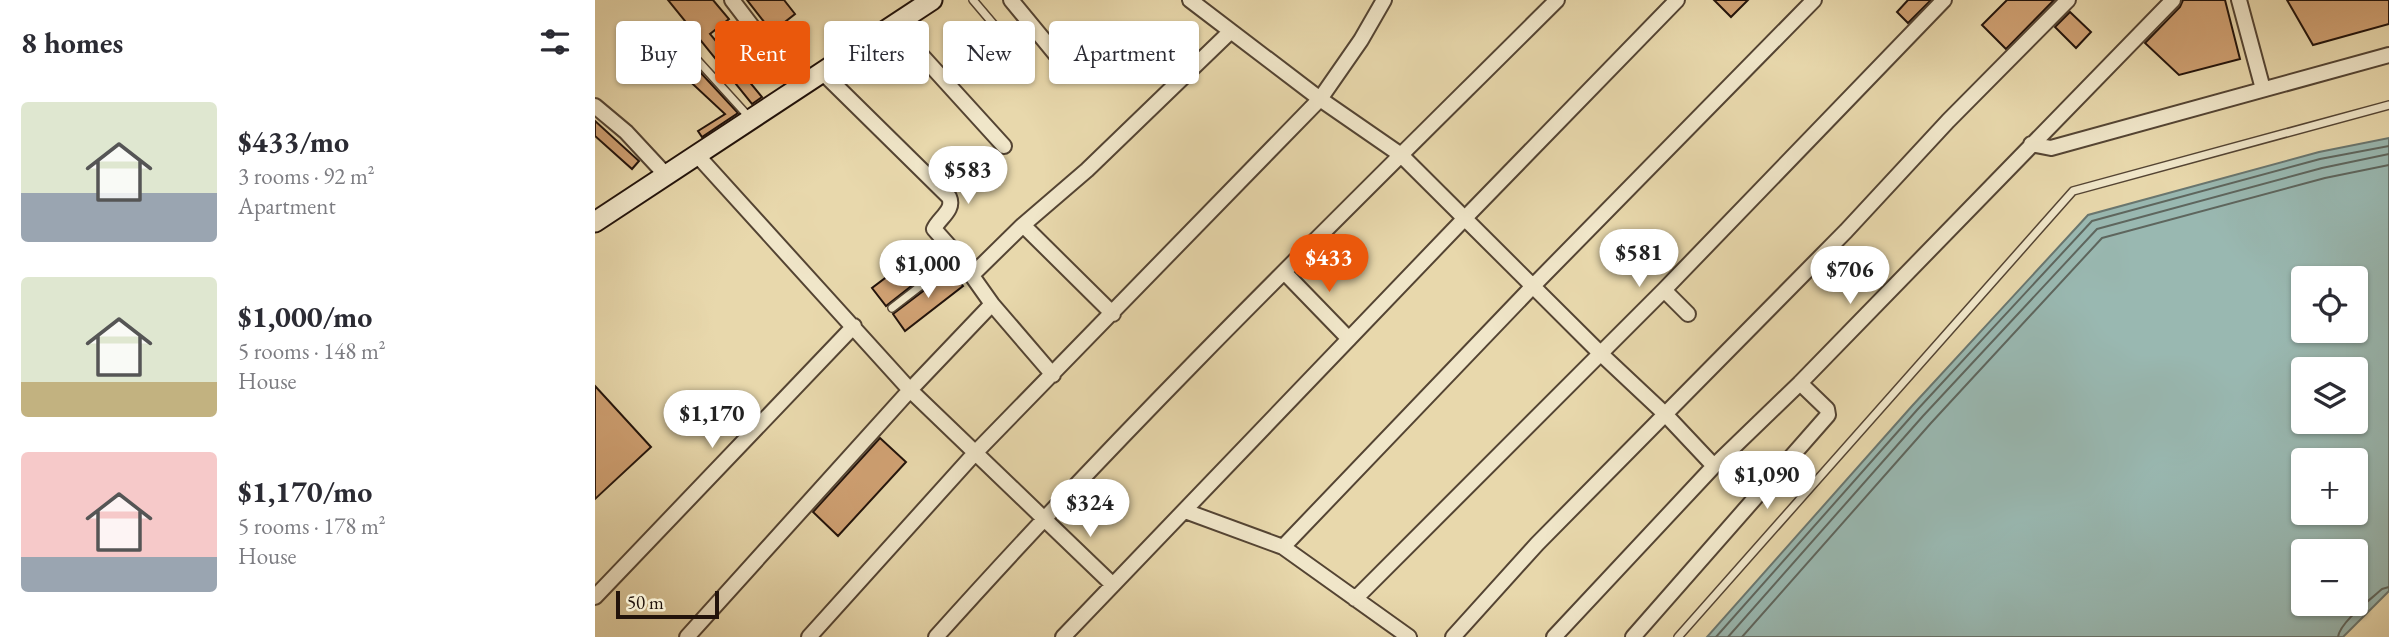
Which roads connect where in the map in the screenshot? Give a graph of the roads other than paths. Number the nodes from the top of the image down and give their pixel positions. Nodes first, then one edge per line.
1 (732, 0) edge
2 (932, 0) edge
3 (972, 0) edge
4 (1011, 0) edge
5 (1190, 0) edge
6 (1384, 0) edge
7 (1557, 0) edge
8 (1677, 0) edge
9 (1814, 0) edge
10 (1944, 0) edge
11 (2068, 0) edge
12 (2173, 0) edge
13 (2239, 0) edge
14 (899, 21) edge
15 (990, 21) edge
16 (1230, 32) junction
17 (1049, 46) edge
18 (2389, 55) edge
19 (701, 63) edge
20 (822, 72) joint
21 (929, 73) edge
22 (799, 88) junction
23 (2263, 89) junction
24 (1320, 99) junction
25 (2389, 105) edge
26 (595, 106) edge
27 (751, 120) junction
28 (2031, 144) junction
29 (1005, 146) dead end
30 (697, 155) junction
31 (1401, 155) junction
32 (666, 175) junction
33 (1464, 219) junction
34 (595, 222) edge
35 (1023, 225) junction
36 (958, 256) junction
37 (1285, 273) junction
38 (972, 275) junction
39 (1533, 286) junction
40 (1664, 290) junction
41 (992, 304) junction
42 (892, 308) dead end
43 (1113, 314) junction
44 (1688, 314) dead end
45 (854, 326) junction
46 (1349, 339) junction
47 (1600, 353) junction
48 (1053, 375) junction
49 (1800, 383) junction
50 (910, 390) junction
51 (1665, 414) junction
52 (975, 453) junction
53 (1714, 466) junction
54 (1185, 511) junction
55 (1043, 518) junction
56 (1283, 547) junction
57 (1113, 585) junction
58 (595, 597) edge
59 (1355, 599) junction
60 (687, 637) edge
61 (810, 637) edge
62 (936, 637) edge
63 (1063, 637) edge
64 (1409, 637) edge
65 (1453, 637) edge
66 (1554, 637) edge
67 (1633, 637) edge
68 (1678, 637) edge

1 - 22 street
2 - 14 street
3 - 15 lane
4 - 17 street
5 - 16 street
6 - 24 street
7 - 31 street
8 - 33 street
9 - 39 street
10 - 40 street
11 - 51 street
12 - 28 street
13 - 23 street
16 - 24 street
16 - 35 street
18 - 23 street
19 - 27 lane
20 - 22 street
20 - 36 street
21 - 29 street
22 - 27 street
23 - 28 street
24 - 31 street
24 - 43 street
25 - 68 lane
26 - 32 street
27 - 30 street
28 - 49 street
30 - 32 street
30 - 45 street
31 - 33 street
31 - 37 street
32 - 34 street
33 - 39 street
33 - 46 street
35 - 38 street
35 - 43 street
36 - 38 street
36 - 42 lane
37 - 46 street
37 - 55 street
38 - 41 street
39 - 47 street
39 - 56 street
40 - 44 street
40 - 47 street
41 - 48 street
41 - 50 street
43 - 48 street
45 - 50 street
45 - 58 street
46 - 54 street
47 - 51 street
47 - 59 street
48 - 52 street
49 - 53 street
49 - 67 street
50 - 52 street
50 - 60 street
51 - 53 street
51 - 65 street
52 - 55 street
52 - 61 street
53 - 66 street
54 - 56 street
54 - 57 street
55 - 57 street
55 - 62 street
56 - 59 street
57 - 63 street
59 - 64 street

